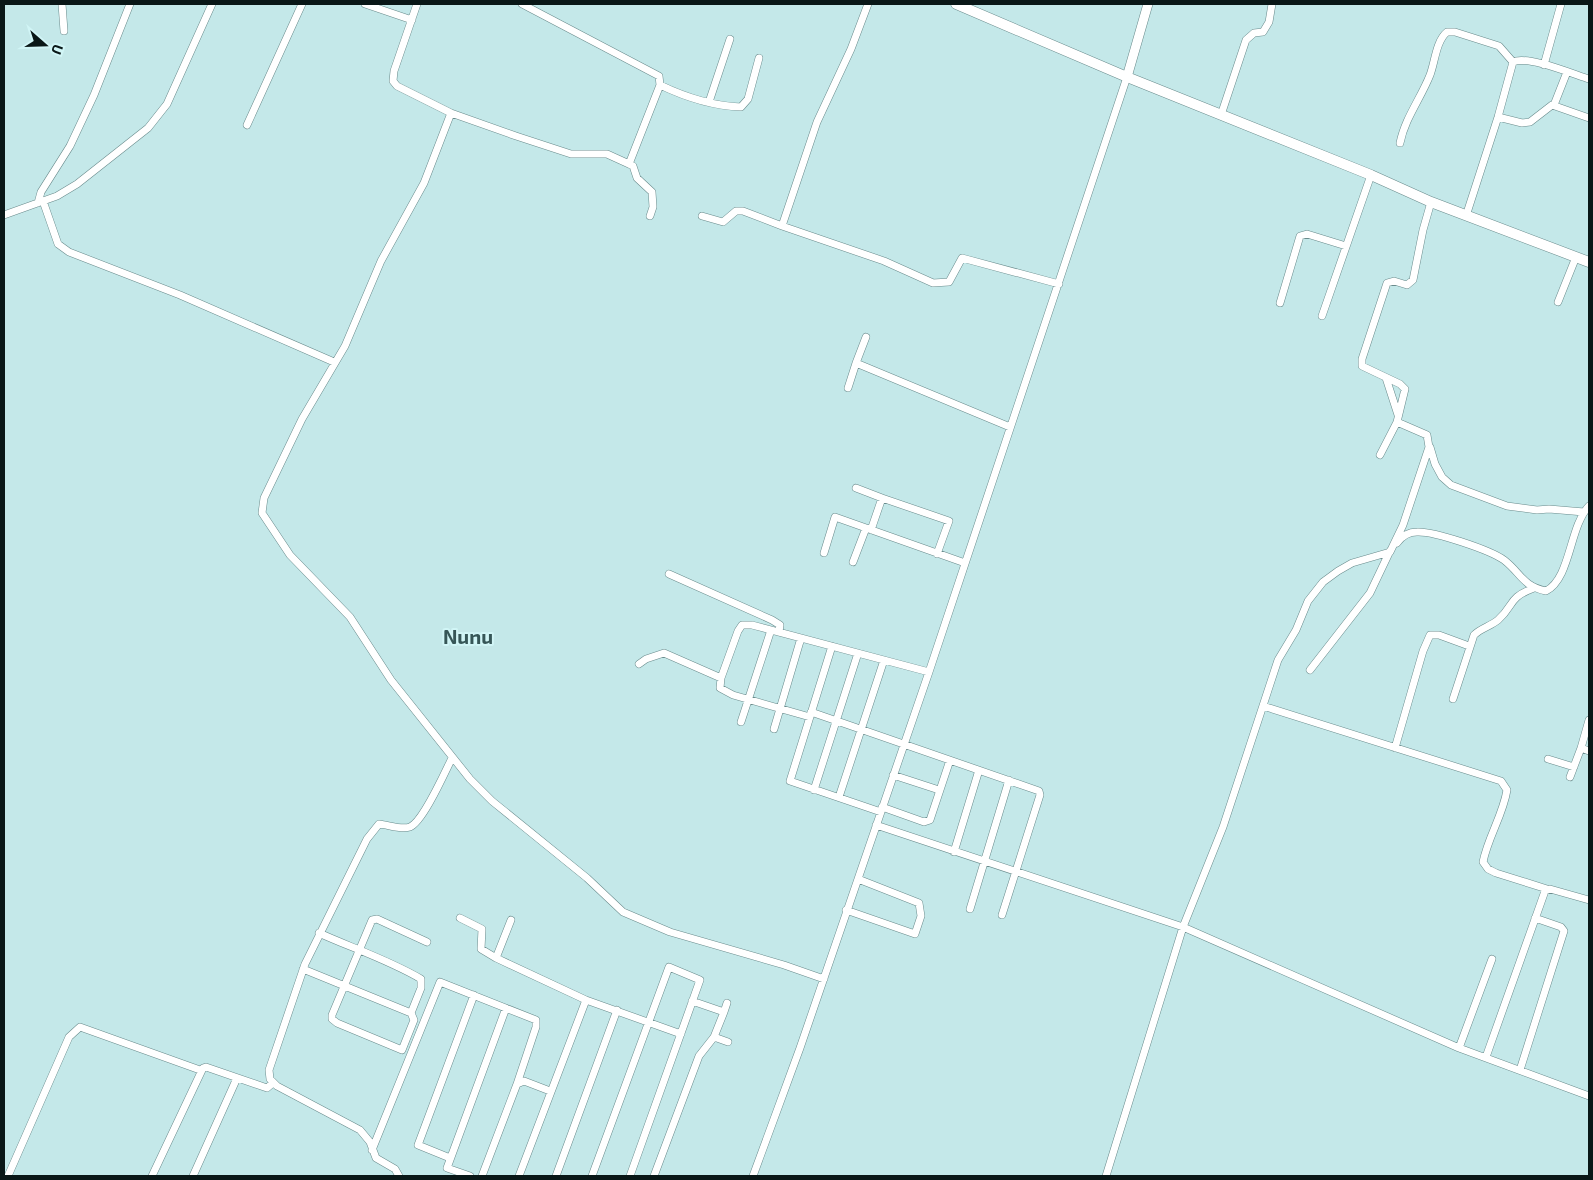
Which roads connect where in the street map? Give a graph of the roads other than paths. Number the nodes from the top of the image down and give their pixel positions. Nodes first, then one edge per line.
1 (62, 4) edge
2 (130, 4) edge
3 (212, 4) edge
4 (302, 4) edge
5 (365, 4) edge
6 (417, 4) edge
7 (522, 4) edge
8 (868, 4) edge
9 (956, 4) edge
10 (1148, 4) edge
11 (1272, 4) edge
12 (1561, 4) edge
13 (412, 20) junction
14 (64, 31) dead end
15 (730, 38) dead end
16 (759, 58) dead end
17 (1513, 62) junction
18 (1544, 65) junction
19 (1567, 72) junction
20 (1127, 77) junction
21 (1589, 79) edge
22 (660, 85) junction
23 (709, 102) junction
24 (1554, 105) junction
25 (451, 113) junction
26 (1221, 115) junction
27 (1498, 117) junction
28 (1589, 118) edge
29 (248, 125) dead end
30 (1400, 143) dead end
31 (629, 164) junction
32 (1371, 175) junction
33 (41, 202) junction
34 (1431, 202) junction
35 (4, 215) edge
36 (650, 216) dead end
37 (702, 216) dead end
38 (1466, 216) junction
39 (782, 226) junction
40 (1346, 246) junction
41 (1576, 257) junction
42 (1589, 262) edge
43 (1059, 284) junction
44 (1558, 302) dead end
45 (1280, 303) dead end
46 (1322, 316) dead end
47 (866, 337) dead end
48 (334, 362) junction
49 (856, 363) junction
50 (1386, 378) junction
51 (848, 388) dead end
52 (1398, 419) junction
53 (1010, 427) junction
54 (1429, 447) junction
55 (1380, 456) dead end
56 (856, 488) dead end
57 (882, 498) junction
58 (1589, 506) edge
59 (1584, 512) junction
60 (868, 529) junction
61 (1390, 552) junction
62 (824, 553) dead end
63 (937, 554) junction
64 (853, 562) dead end
65 (965, 563) junction
66 (670, 574) dead end
67 (1534, 588) junction
68 (771, 630) junction
69 (779, 632) junction
70 (802, 638) junction
71 (832, 646) junction
72 (1469, 646) junction
73 (858, 653) junction
74 (884, 660) junction
75 (639, 664) dead end
76 (1310, 670) dead end
77 (929, 672) junction
78 (721, 678) junction
79 (749, 699) junction
80 (1453, 699) dead end
81 (1263, 706) junction
82 (780, 708) junction
83 (811, 714) junction
84 (837, 720) junction
85 (1589, 720) edge
86 (741, 722) dead end
87 (862, 728) junction
88 (774, 729) dead end
89 (905, 743) junction
90 (1395, 748) junction
91 (1581, 748) junction
92 (1589, 751) edge
93 (452, 758) junction
94 (1548, 759) dead end
95 (950, 760) junction
96 (1574, 767) junction
97 (979, 770) junction
98 (893, 775) junction
99 (1570, 777) dead end
100 (1009, 780) junction
101 (814, 790) junction
102 (939, 790) junction
103 (839, 797) junction
104 (882, 810) junction
105 (876, 824) junction
106 (954, 852) junction
107 (984, 860) junction
108 (1015, 872) junction
109 (858, 879) junction
110 (1547, 890) junction
111 (1589, 900) edge
112 (970, 909) dead end
113 (846, 910) junction
114 (1002, 915) dead end
115 (460, 918) dead end
116 (1535, 918) junction
117 (511, 920) dead end
118 (1183, 927) junction
119 (319, 933) junction
120 (427, 942) dead end
121 (359, 951) junction
122 (496, 958) junction
123 (1492, 959) dead end
124 (303, 969) junction
125 (824, 979) junction
126 (344, 986) junction
127 (474, 995) junction
128 (586, 1000) junction
129 (692, 1001) junction
130 (728, 1003) dead end
131 (506, 1008) junction
132 (617, 1010) junction
133 (724, 1012) junction
134 (411, 1013) junction
135 (648, 1022) junction
136 (680, 1034) junction
137 (714, 1037) junction
138 (728, 1042) dead end
139 (1460, 1048) junction
140 (1486, 1057) junction
141 (200, 1070) junction
142 (1520, 1070) junction
143 (237, 1078) junction
144 (273, 1083) junction
145 (517, 1084) junction
146 (550, 1091) junction
147 (1589, 1096) edge
148 (372, 1151) junction
149 (450, 1158) junction
150 (8, 1176) edge
151 (152, 1176) edge
152 (193, 1176) edge
153 (399, 1176) edge
154 (470, 1176) edge
155 (482, 1176) edge
156 (519, 1176) edge
157 (556, 1176) edge
158 (592, 1176) edge
159 (630, 1176) edge
160 (654, 1176) edge
161 (754, 1176) edge
162 (1106, 1176) edge

1 - 14 street
2 - 33 street
3 - 33 street
4 - 29 street
5 - 13 street
6 - 13 street
7 - 22 street
8 - 39 street
9 - 20 main road
10 - 20 street
11 - 26 street
12 - 18 street
13 - 25 street
15 - 23 street
16 - 23 street
17 - 18 street
17 - 27 street
17 - 30 street
18 - 19 street
19 - 21 street
19 - 24 street
20 - 26 main road
20 - 43 street
22 - 23 street
22 - 31 street
24 - 27 street
24 - 28 street
25 - 31 street
25 - 48 street
26 - 32 main road
27 - 38 street
31 - 36 street
32 - 34 main road
32 - 40 street
33 - 35 street
33 - 48 street
34 - 38 main road
34 - 50 street
37 - 39 street
38 - 41 main road
39 - 43 street
40 - 45 street
40 - 46 street
41 - 42 main road
41 - 44 street
43 - 53 street
47 - 49 street
48 - 93 street
49 - 51 street
49 - 53 street
50 - 52 street
50 - 52 street
52 - 54 street
52 - 55 street
53 - 65 street
54 - 59 street
54 - 61 street
56 - 57 street
57 - 60 street
57 - 63 street
58 - 59 street
59 - 67 street
60 - 62 street
60 - 63 street
60 - 64 street
61 - 67 street
61 - 76 street
61 - 81 street
63 - 65 street
65 - 77 street
66 - 69 street
67 - 72 street
68 - 69 street
68 - 78 street
68 - 79 street
69 - 70 street
70 - 71 street
70 - 82 street
71 - 73 street
71 - 83 street
72 - 80 street
72 - 90 street
73 - 74 street
73 - 84 street
74 - 77 street
74 - 87 street
75 - 78 street
77 - 89 street
78 - 79 street
79 - 82 street
79 - 86 street
81 - 90 street
81 - 118 street
82 - 83 street
82 - 88 street
83 - 84 street
83 - 101 street
84 - 87 street
84 - 101 street
85 - 91 street
87 - 89 street
87 - 103 street
89 - 95 street
89 - 98 street
90 - 110 street
91 - 92 street
91 - 96 street
93 - 119 street
93 - 125 street
94 - 96 street
95 - 97 street
95 - 102 street
96 - 99 street
97 - 100 street
97 - 106 street
98 - 102 street
98 - 104 street
100 - 107 street
100 - 108 street
101 - 103 street
102 - 104 street
103 - 104 street
104 - 105 street
105 - 106 street
105 - 109 street
106 - 107 street
107 - 108 street
107 - 112 street
108 - 114 street
108 - 118 street
109 - 113 street
109 - 113 street
110 - 111 street
110 - 116 street
113 - 125 street
115 - 122 street
116 - 140 street
116 - 142 street
117 - 122 street
118 - 139 street
118 - 162 street
119 - 121 street
119 - 124 street
120 - 121 street
121 - 126 street
121 - 134 street
122 - 128 street
123 - 139 street
124 - 126 street
124 - 144 street
125 - 161 street
126 - 134 street
126 - 134 street
127 - 131 street
127 - 148 street
127 - 149 street
128 - 132 street
128 - 146 street
129 - 133 street
129 - 135 street
129 - 136 street
130 - 133 street
131 - 145 street
131 - 149 street
132 - 135 street
132 - 157 street
133 - 137 street
135 - 136 street
135 - 158 street
136 - 159 street
137 - 138 street
137 - 160 street
139 - 140 street
140 - 142 street
141 - 143 street
141 - 150 street
141 - 151 street
142 - 147 street
143 - 144 street
143 - 152 street
144 - 148 street
145 - 146 street
145 - 155 street
146 - 156 street
148 - 153 street
149 - 154 street

